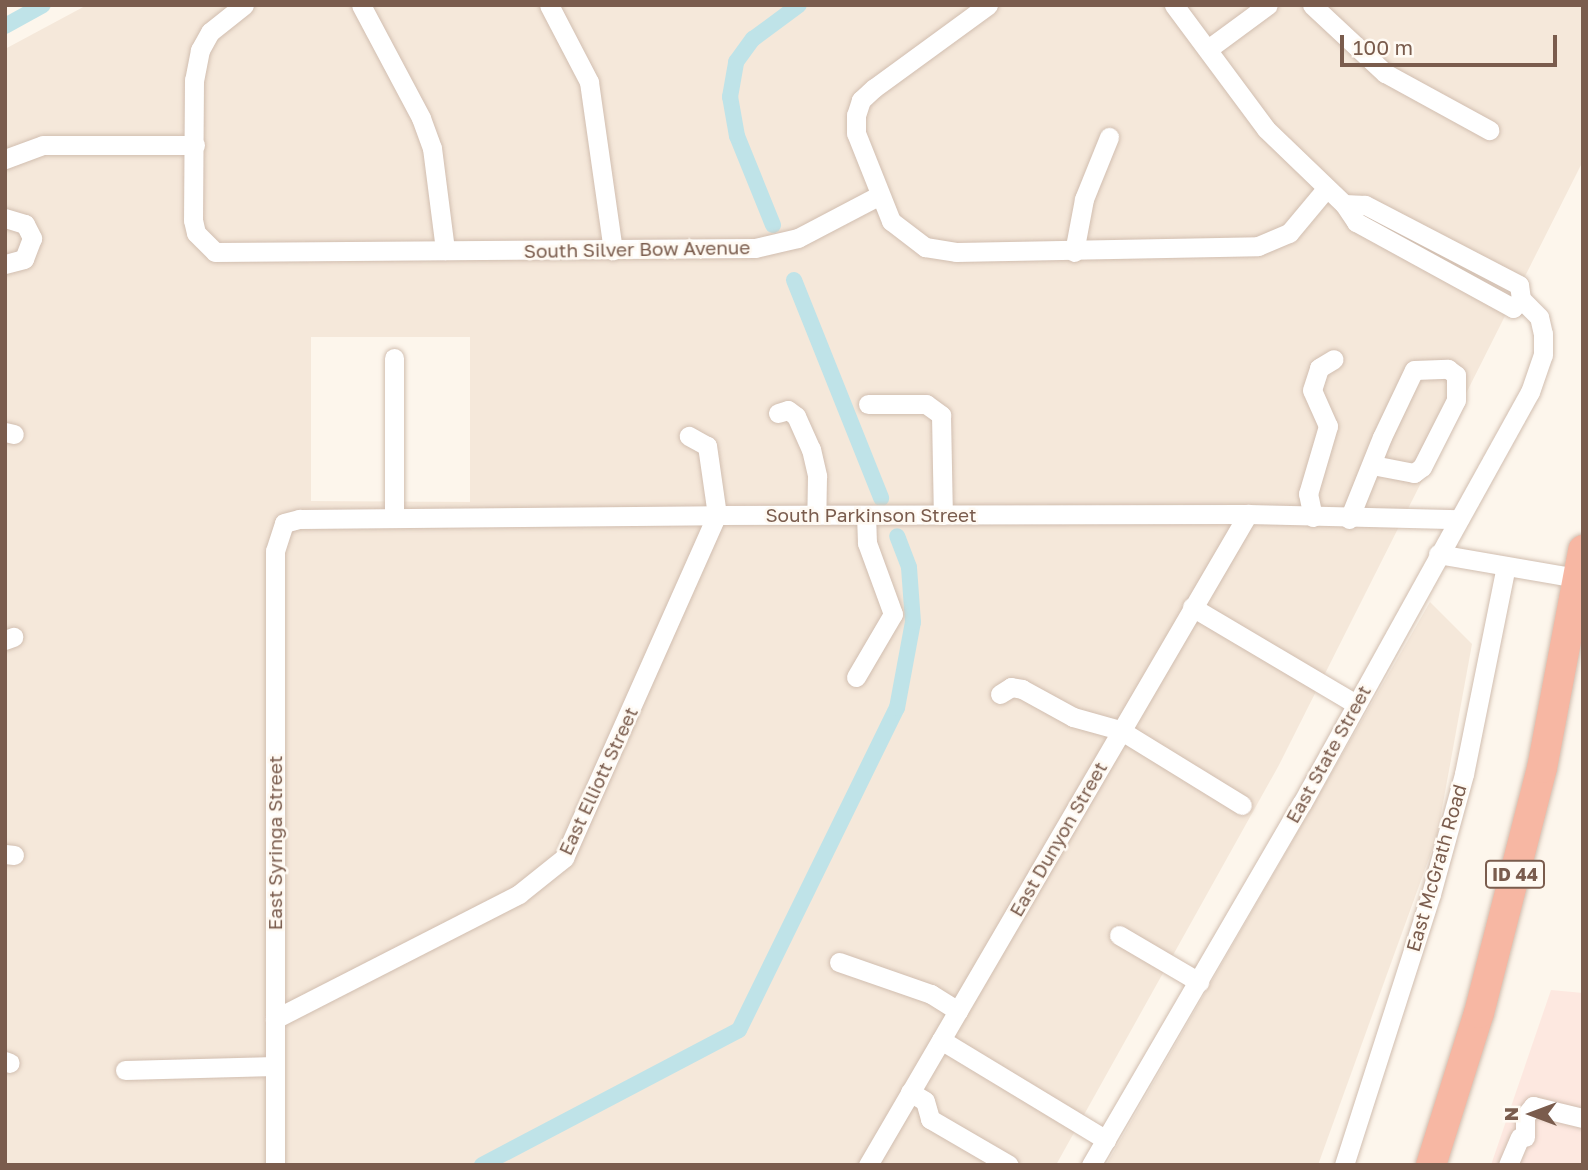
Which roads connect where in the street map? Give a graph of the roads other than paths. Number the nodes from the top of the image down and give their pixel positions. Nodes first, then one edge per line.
1 (244, 5) edge
2 (360, 5) edge
3 (549, 5) edge
4 (988, 5) edge
5 (1174, 5) edge
6 (1268, 5) edge
7 (1312, 5) edge
8 (1208, 49) junction
9 (1489, 130) dead end
10 (1109, 137) dead end
11 (195, 145) junction
12 (5, 159) edge
13 (1325, 190) junction
14 (878, 196) junction
15 (7, 213) edge
16 (445, 250) junction
17 (613, 250) junction
18 (1074, 252) junction
19 (5, 264) edge
20 (394, 358) dead end
21 (1334, 359) dead end
22 (868, 404) dead end
23 (778, 413) dead end
24 (689, 436) dead end
25 (1372, 465) junction
26 (1248, 514) junction
27 (717, 515) junction
28 (816, 515) junction
29 (866, 515) junction
30 (943, 515) junction
31 (1313, 517) junction
32 (394, 518) junction
33 (1349, 519) junction
34 (1459, 519) junction
35 (284, 523) joint
36 (1438, 555) junction
37 (1580, 564) edge
38 (1506, 566) junction
39 (1192, 607) junction
40 (856, 677) dead end
41 (1000, 694) dead end
42 (1356, 704) junction
43 (1120, 730) junction
44 (1242, 805) dead end
45 (1119, 935) dead end
46 (839, 962) dead end
47 (1199, 982) junction
48 (958, 1011) junction
49 (275, 1019) junction
50 (941, 1040) junction
51 (275, 1066) junction
52 (125, 1070) dead end
53 (910, 1092) junction
54 (1583, 1118) edge
55 (1106, 1140) junction
56 (275, 1165) edge
57 (868, 1165) edge
58 (1009, 1165) edge
59 (1091, 1165) edge
60 (1344, 1165) edge
61 (1430, 1165) edge
62 (1508, 1165) edge

1 - 11 street
2 - 16 street
3 - 17 street
4 - 14 street
5 - 8 street
6 - 8 street
7 - 9 street
8 - 13 street
10 - 18 street
11 - 12 street
11 - 16 street, South Silver Bow Avenue
13 - 18 street
13 - 34 street, East State Street
14 - 17 street, South Silver Bow Avenue
14 - 18 street
15 - 19 street
16 - 17 street, South Silver Bow Avenue
20 - 32 street
21 - 31 street
22 - 30 street
23 - 28 street
24 - 27 street
25 - 25 street
25 - 33 street
26 - 30 street, South Parkinson Street
26 - 31 street, South Parkinson Street
26 - 39 street, East Dunyon Street
27 - 28 street, South Parkinson Street
27 - 32 street, South Parkinson Street
27 - 49 street, East Elliott Street
28 - 29 street, South Parkinson Street
29 - 30 street, South Parkinson Street
29 - 40 street
31 - 33 street, South Parkinson Street
32 - 35 street, South Parkinson Street
33 - 34 street, South Parkinson Street
34 - 36 street, East State Street
35 - 49 street, East Syringa Street
36 - 38 street
36 - 42 street, East State Street
37 - 38 street
37 - 61 highway, ID 44
38 - 60 street, East McGrath Road
39 - 42 street
39 - 43 street, East Dunyon Street
41 - 43 street
42 - 47 street, East State Street
43 - 44 street
43 - 48 street, East Dunyon Street
45 - 47 street
46 - 48 street
47 - 55 street, East State Street
48 - 50 street, East Dunyon Street
49 - 51 street, East Syringa Street
50 - 53 street, East Dunyon Street
50 - 55 street
51 - 52 street
51 - 56 street, East Syringa Street
53 - 57 street, East Dunyon Street
53 - 58 street
54 - 62 street
55 - 59 street, East State Street

